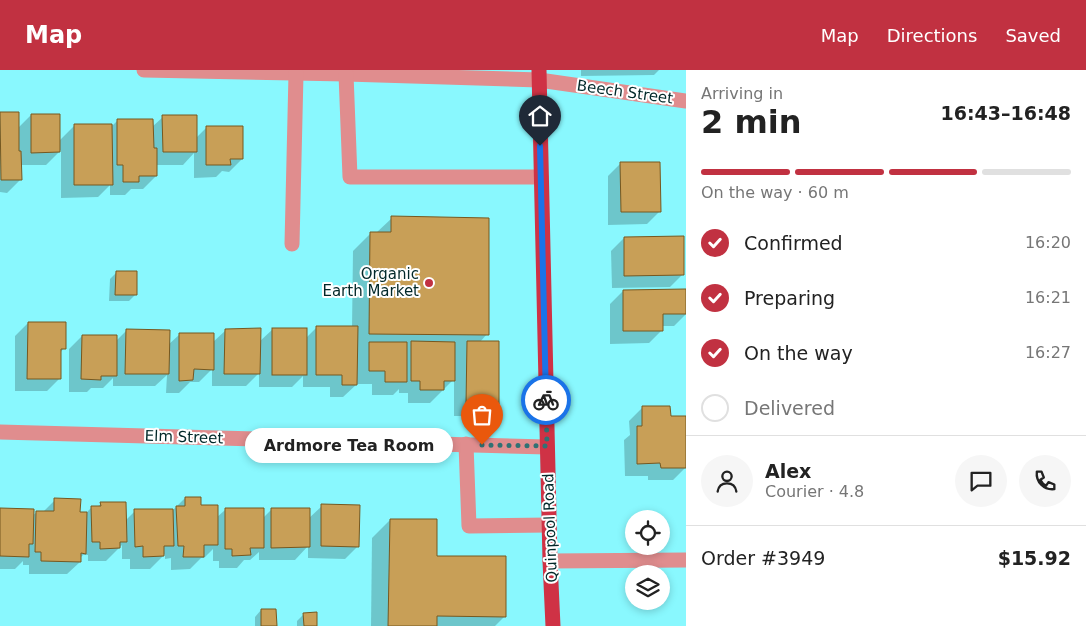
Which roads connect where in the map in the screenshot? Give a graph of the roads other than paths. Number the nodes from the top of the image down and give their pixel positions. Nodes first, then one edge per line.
1 (144, 70) edge
2 (296, 74) junction
3 (346, 74) junction
4 (539, 75) edge
5 (686, 101) edge
6 (541, 177) junction
7 (292, 244) dead end
8 (0, 432) edge
9 (466, 444) junction
10 (547, 446) junction
11 (550, 526) junction
12 (550, 560) junction
13 (686, 560) edge
14 (553, 626) edge

1 - 2 street, Beech Street
2 - 3 street, Beech Street
2 - 7 street
3 - 4 street, Beech Street
3 - 6 street
4 - 5 street, Beech Street
4 - 6 main road, Quinpool Road
6 - 10 main road, Quinpool Road
8 - 9 street, Elm Street
9 - 10 street, Elm Street
9 - 11 street
10 - 11 main road, Quinpool Road
11 - 12 main road, Quinpool Road
12 - 13 street
12 - 14 main road, Quinpool Road

